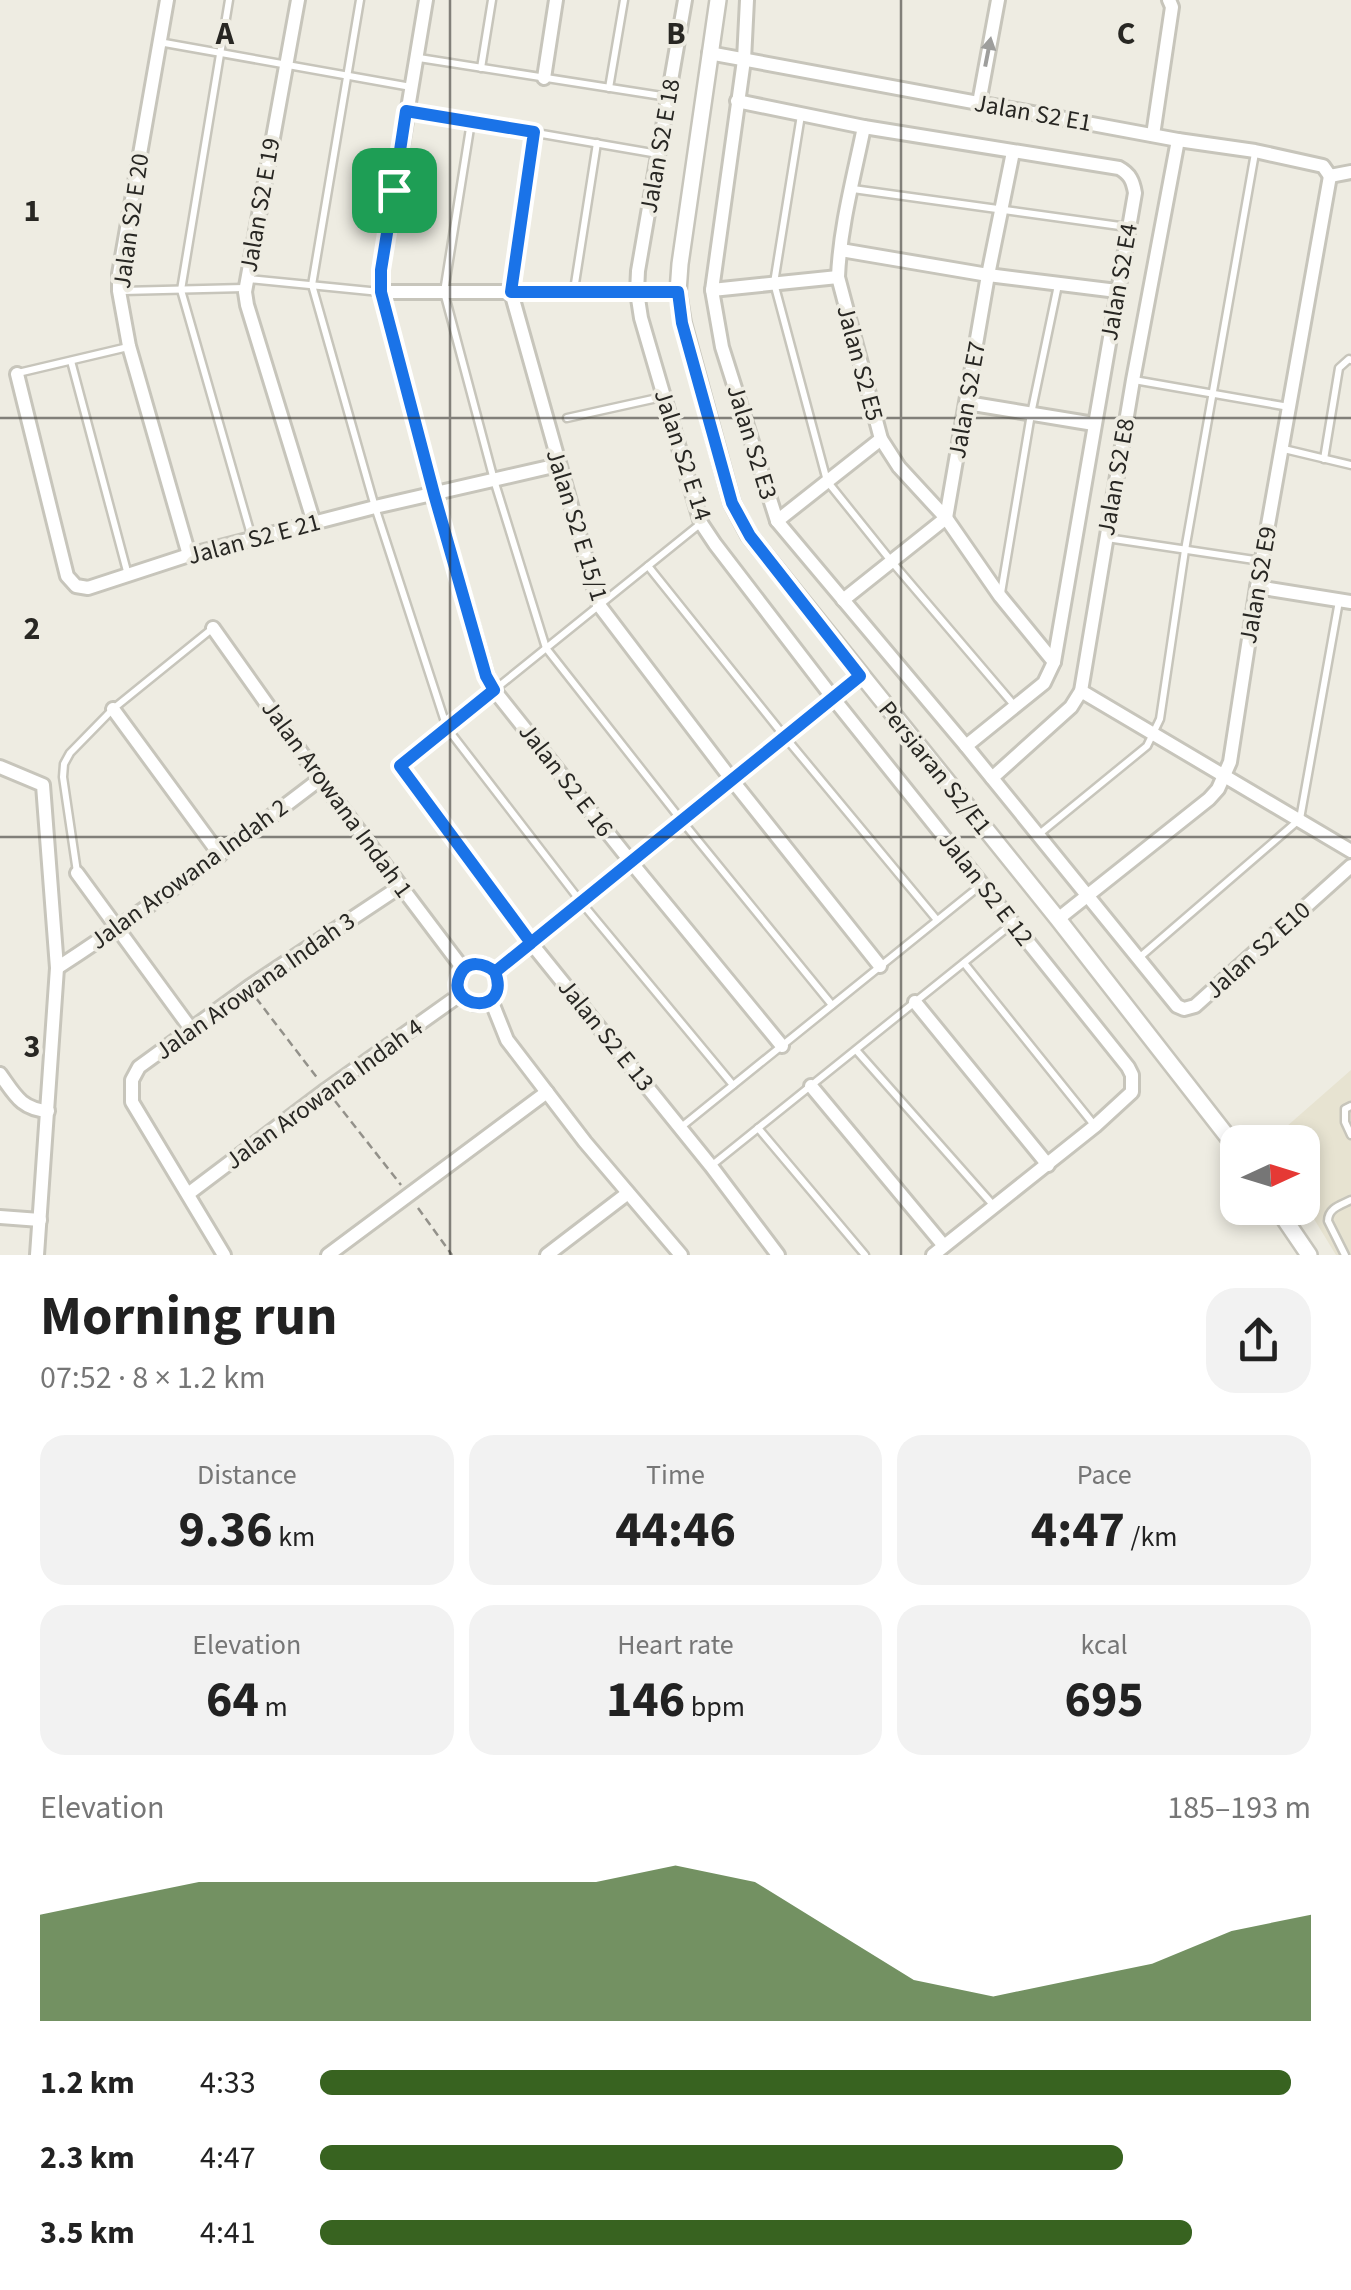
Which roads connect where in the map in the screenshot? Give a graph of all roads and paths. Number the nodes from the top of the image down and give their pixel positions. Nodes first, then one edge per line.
1 (167, 0) edge
2 (229, 0) edge
3 (298, 0) edge
4 (360, 0) edge
5 (426, 0) edge
6 (492, 0) edge
7 (556, 0) edge
8 (624, 0) edge
9 (686, 0) edge
10 (718, 0) edge
11 (747, 0) edge
12 (998, 0) edge
13 (1170, 0) edge
14 (158, 42) junction
15 (218, 52) junction
16 (710, 53) junction
17 (417, 58) junction
18 (744, 60) junction
19 (286, 64) junction
20 (481, 68) junction
21 (347, 76) junction
22 (544, 78) junction
23 (411, 87) junction
24 (609, 88) junction
25 (670, 98) junction
26 (737, 101) junction
27 (979, 103) junction
28 (406, 111) junction
29 (801, 114) junction
30 (471, 122) junction
31 (864, 127) junction
32 (534, 132) junction
33 (1153, 135) junction
34 (1178, 140) junction
35 (597, 144) junction
36 (1013, 152) junction
37 (1255, 152) junction
38 (659, 154) junction
39 (1351, 172) edge
40 (1330, 176) junction
41 (851, 188) junction
42 (1000, 210) junction
43 (1129, 227) junction
44 (841, 250) junction
45 (988, 275) junction
46 (838, 277) junction
47 (246, 284) junction
48 (774, 284) junction
49 (1058, 284) junction
50 (312, 285) junction
51 (180, 290) junction
52 (712, 290) junction
53 (118, 292) junction
54 (381, 292) junction
55 (444, 292) junction
56 (511, 292) junction
57 (574, 292) junction
58 (637, 292) junction
59 (678, 292) junction
60 (1117, 292) junction
61 (129, 346) junction
62 (1351, 360) edge
63 (71, 361) junction
64 (17, 374) joint
65 (1133, 380) junction
66 (1212, 394) junction
67 (663, 396) junction
68 (967, 403) junction
69 (1290, 407) junction
70 (1031, 414) junction
71 (567, 418) dead end
72 (1094, 424) junction
73 (881, 439) junction
74 (1282, 449) junction
75 (1324, 459) junction
76 (1351, 464) edge
77 (558, 465) junction
78 (494, 480) junction
79 (827, 481) junction
80 (434, 494) junction
81 (376, 507) junction
82 (946, 518) junction
83 (777, 521) junction
84 (314, 523) junction
85 (701, 523) junction
86 (1106, 538) junction
87 (253, 539) junction
88 (1186, 550) junction
89 (189, 555) junction
90 (1261, 561) junction
91 (892, 562) junction
92 (648, 566) junction
93 (128, 576) junction
94 (1257, 587) junction
95 (1000, 596) junction
96 (843, 600) junction
97 (1345, 601) edge
98 (599, 605) junction
99 (213, 628) joint
100 (546, 648) junction
101 (1054, 662) junction
102 (860, 676) junction
103 (494, 690) junction
104 (1081, 692) junction
105 (833, 698) junction
106 (1016, 707) junction
107 (114, 709) junction
108 (448, 728) junction
109 (1154, 734) junction
110 (785, 737) junction
111 (966, 746) junction
112 (400, 766) joint
113 (0, 767) edge
114 (1225, 775) junction
115 (992, 778) junction
116 (320, 779) junction
117 (732, 780) junction
118 (1300, 819) junction
119 (682, 820) junction
120 (1038, 834) junction
121 (1351, 851) edge
122 (220, 855) junction
123 (631, 862) junction
124 (1351, 866) edge
125 (77, 873) joint
126 (982, 884) junction
127 (401, 886) junction
128 (1086, 897) junction
129 (581, 902) junction
130 (1058, 919) junction
131 (938, 920) junction
132 (1013, 924) junction
133 (117, 929) junction
134 (531, 943) junction
135 (1139, 958) junction
136 (964, 962) junction
137 (880, 966) junction
138 (57, 968) junction
139 (464, 970) junction
140 (495, 972) junction
141 (249, 987) junction
142 (461, 994) junction
143 (490, 1000) junction
144 (915, 1002) junction
145 (832, 1005) junction
146 (191, 1029) junction
147 (782, 1046) junction
148 (856, 1050) junction
149 (0, 1074) edge
150 (733, 1085) junction
151 (811, 1086) junction
152 (326, 1090) junction
153 (547, 1092) junction
154 (1351, 1106) edge
155 (48, 1112) junction
156 (1096, 1126) junction
157 (1220, 1127) edge
158 (680, 1128) junction
159 (758, 1128) junction
160 (1351, 1135) edge
161 (1048, 1164) junction
162 (711, 1166) junction
163 (628, 1193) junction
164 (188, 1194) junction
165 (408, 1194) junction
166 (1351, 1200) edge
167 (994, 1206) junction
168 (0, 1217) edge
169 (40, 1220) junction
170 (1288, 1225) edge
171 (938, 1251) edge
172 (37, 1255) edge
173 (224, 1255) edge
174 (328, 1255) edge
175 (452, 1255) edge
176 (547, 1255) edge
177 (681, 1255) edge
178 (778, 1255) edge
179 (864, 1255) edge
180 (1308, 1255) edge
181 (1345, 1255) edge

1 - 14 street, Jalan S2 E 20
2 - 15 lane
3 - 19 street, Jalan S2 E 19
4 - 21 lane
5 - 17 street, Jalan S2 E 16
6 - 20 lane
7 - 22 street
8 - 24 lane
9 - 25 street, Jalan S2 E 18
10 - 16 street, Persiaran S2/E1
11 - 18 street, Jalan S2 E3
27 -> 12 street
13 - 33 street
14 - 15 lane
14 - 53 street, Jalan S2 E 20
15 - 19 lane
15 - 51 lane
16 - 18 street, Jalan S2 E1
16 - 59 street, Persiaran S2/E1
17 - 20 lane
17 - 23 street, Jalan S2 E 16
18 - 26 street, Jalan S2 E3
18 - 27 street, Jalan S2 E1
19 - 21 lane
19 - 47 street, Jalan S2 E 19
20 - 22 lane
21 - 23 lane
21 - 50 lane
22 - 24 lane
23 - 28 street, Jalan S2 E 16
24 - 25 lane
25 - 38 street, Jalan S2 E 18
26 - 29 street, Jalan S2 E4
26 - 52 street, Jalan S2 E3
27 - 33 street, Jalan S2 E1
28 - 30 lane
28 - 54 street, Jalan S2 E 16
29 - 31 street, Jalan S2 E4
29 - 48 lane
30 - 32 lane
30 - 55 lane
31 - 36 street, Jalan S2 E4
31 - 41 street, Jalan S2 E5
32 - 35 lane
32 - 56 street
33 - 34 street, Jalan S2 E1
34 - 37 street, Jalan S2 E1
34 - 65 street, Jalan S2 E8
35 - 38 lane
35 - 57 lane
36 - 42 street, Jalan S2 E7
36 - 43 street, Jalan S2 E4
37 - 40 street, Jalan S2 E1
37 - 66 lane
38 - 58 street, Jalan S2 E 18
39 - 40 street
40 - 69 street, Jalan S2 E9
41 - 42 lane
41 - 44 street, Jalan S2 E5
42 - 43 lane
42 - 45 street, Jalan S2 E7
43 - 60 street, Jalan S2 E4
44 - 45 street
44 - 46 street, Jalan S2 E5
45 - 49 street
45 - 68 street, Jalan S2 E7
46 - 48 street
46 - 73 street, Jalan S2 E5
47 - 50 lane
47 - 51 lane
47 - 84 street, Jalan S2 E 19
48 - 52 street
48 - 79 lane
49 - 60 street
49 - 70 lane
50 - 54 lane
50 - 81 lane
51 - 53 lane
51 - 87 lane
52 - 83 street, Jalan S2 E3
53 - 61 street, Jalan S2 E 20
54 - 55 street
54 - 80 street, Jalan S2 E 16
55 - 56 street
55 - 78 lane
56 - 57 street
56 - 77 street, Jalan S2 E 15/1
57 - 58 street
58 - 59 street
58 - 67 street, Jalan S2 E 14
59 - 102 street, Persiaran S2/E1
60 - 72 street, Jalan S2 E4
61 - 63 lane
61 - 89 street, Jalan S2 E 20
62 - 75 lane
63 - 64 lane
63 - 93 lane
64 - 93 street, Jalan S2 E 21
65 - 66 lane
65 - 86 street, Jalan S2 E8
66 - 69 lane
66 - 88 lane
67 - 71 lane
67 - 85 street, Jalan S2 E 14
68 - 70 street
68 - 82 street, Jalan S2 E7
69 - 74 street, Jalan S2 E9
70 - 72 street
70 - 95 lane
72 - 101 street, Jalan S2 E4
73 - 79 street
73 - 82 street, Jalan S2 E5
74 - 75 lane
74 - 90 street, Jalan S2 E9
75 - 76 lane
77 - 78 street, Jalan S2 E 21
77 - 98 street, Jalan S2 E 15/1
78 - 80 street, Jalan S2 E 21
78 - 100 lane
79 - 83 street
79 - 91 lane
80 - 81 street, Jalan S2 E 21
80 - 103 street, Jalan S2 E 16
81 - 84 street, Jalan S2 E 21
81 - 108 lane
82 - 91 street
82 - 95 street, Jalan S2 E5
83 - 96 street, Jalan S2 E3
84 - 87 street, Jalan S2 E 21
85 - 92 lane
85 - 105 street, Jalan S2 E 14
86 - 88 lane
86 - 104 street, Jalan S2 E8
87 - 89 street, Jalan S2 E 21
88 - 90 lane
88 - 109 lane
89 - 93 street, Jalan S2 E 21
90 - 94 street, Jalan S2 E9
91 - 96 street
91 - 106 lane
92 - 98 lane
92 - 110 lane
94 - 97 street
94 - 114 street, Jalan S2 E9
95 - 101 street, Jalan S2 E5
96 - 111 street, Jalan S2 E3
97 - 118 lane
98 - 100 lane
98 - 117 street, Jalan S2 E 15/1
99 - 107 lane
99 - 116 street, Jalan Arowana Indah 1
100 - 103 lane
100 - 119 lane
101 - 106 street, Jalan S2 E4
102 - 105 street
102 - 130 street, Persiaran S2/E1
103 - 108 lane
103 - 123 street, Jalan S2 E 16
104 - 109 street
104 - 115 street
105 - 110 street
105 - 126 street, Jalan S2 E 12
106 - 111 street, Jalan S2 E4
107 - 122 street
107 - 125 lane
108 - 112 lane
108 - 129 lane
109 - 114 street
109 - 120 lane
110 - 117 street
110 - 131 lane
111 - 115 street, Jalan S2 E3
112 - 134 street, Jalan S2 E 13
113 - 138 street
114 - 118 street
114 - 128 street, Jalan S2 E9
115 - 120 street, Jalan S2 E3
116 - 122 street, Jalan Arowana Indah 2
116 - 127 street, Jalan Arowana Indah 1
117 - 119 street
117 - 137 street, Jalan S2 E 15/1
118 - 121 street
118 - 135 lane
119 - 123 street
119 - 145 lane
120 - 128 street, Jalan S2 E3
122 - 133 street, Jalan Arowana Indah 2
123 - 129 street
123 - 147 street, Jalan S2 E 16
124 - 135 street, Jalan S2 E10
125 - 133 street
126 - 131 lane
126 - 132 street, Jalan S2 E 12
127 - 139 street, Jalan Arowana Indah 1
127 - 141 street, Jalan Arowana Indah 3
128 - 130 street, Jalan S2 E9
128 - 135 street, Jalan S2 E10
129 - 134 street
129 - 150 lane
130 - 157 street, Persiaran S2/E1
131 - 137 lane
132 - 136 lane
132 - 156 street, Jalan S2 E 12
133 - 138 street, Jalan Arowana Indah 2
133 - 146 street
134 - 140 street
134 - 158 street, Jalan S2 E 13
136 - 144 lane
136 - 156 lane
137 - 145 lane
138 - 155 street
139 - 140 street
139 - 142 street
140 - 143 street
141 - 146 street, Jalan Arowana Indah 3
141 - 152 path
142 - 143 street
142 - 152 street, Jalan Arowana Indah 4
143 - 153 street
144 - 148 lane
144 - 161 street
145 - 147 lane
146 - 164 street, Jalan Arowana Indah 3
147 - 150 lane
148 - 151 lane
148 - 167 lane
149 - 155 street
150 - 158 lane
151 - 159 lane
151 - 171 street
152 - 164 street, Jalan Arowana Indah 4
152 - 165 path
153 - 163 street
153 - 165 street
154 - 160 lane
155 - 169 street
156 - 161 street
158 - 162 street, Jalan S2 E 13
159 - 162 lane
159 - 179 lane
161 - 167 street
162 - 178 street, Jalan S2 E 13
163 - 176 street
163 - 177 street
164 - 173 street, Jalan Arowana Indah 3
165 - 174 street
165 - 175 path
166 - 181 lane
167 - 171 street
168 - 169 street
169 - 172 street
170 - 180 street

